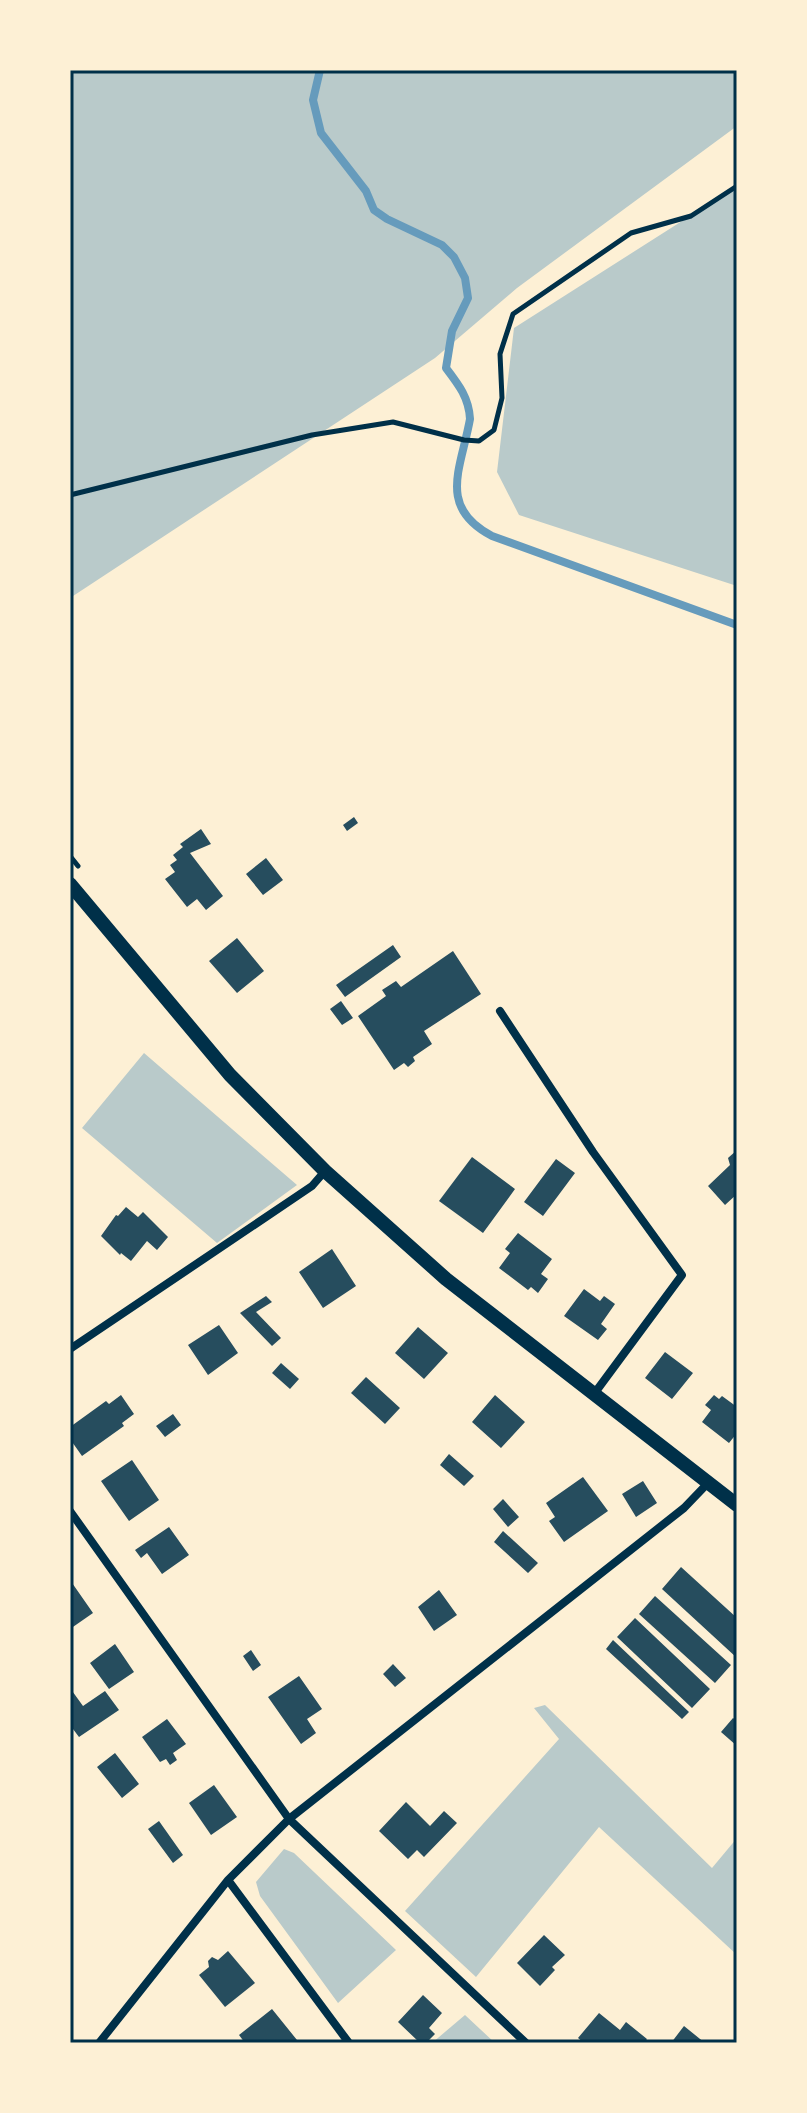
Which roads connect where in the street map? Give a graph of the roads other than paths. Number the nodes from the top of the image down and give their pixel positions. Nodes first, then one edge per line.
1 (70, 884) edge
2 (500, 1011) dead end
3 (325, 1171) junction
4 (70, 1349) edge
5 (593, 1395) junction
6 (708, 1483) junction
7 (737, 1505) edge
8 (70, 1511) edge
9 (289, 1819) junction
10 (228, 1880) junction
11 (99, 2043) edge
12 (349, 2043) edge
13 (526, 2043) edge

1 - 3 street
2 - 5 street
3 - 4 street
3 - 5 street
5 - 6 street
6 - 7 street
6 - 9 street
8 - 9 street
9 - 10 street
9 - 13 street
10 - 11 street
10 - 12 street

